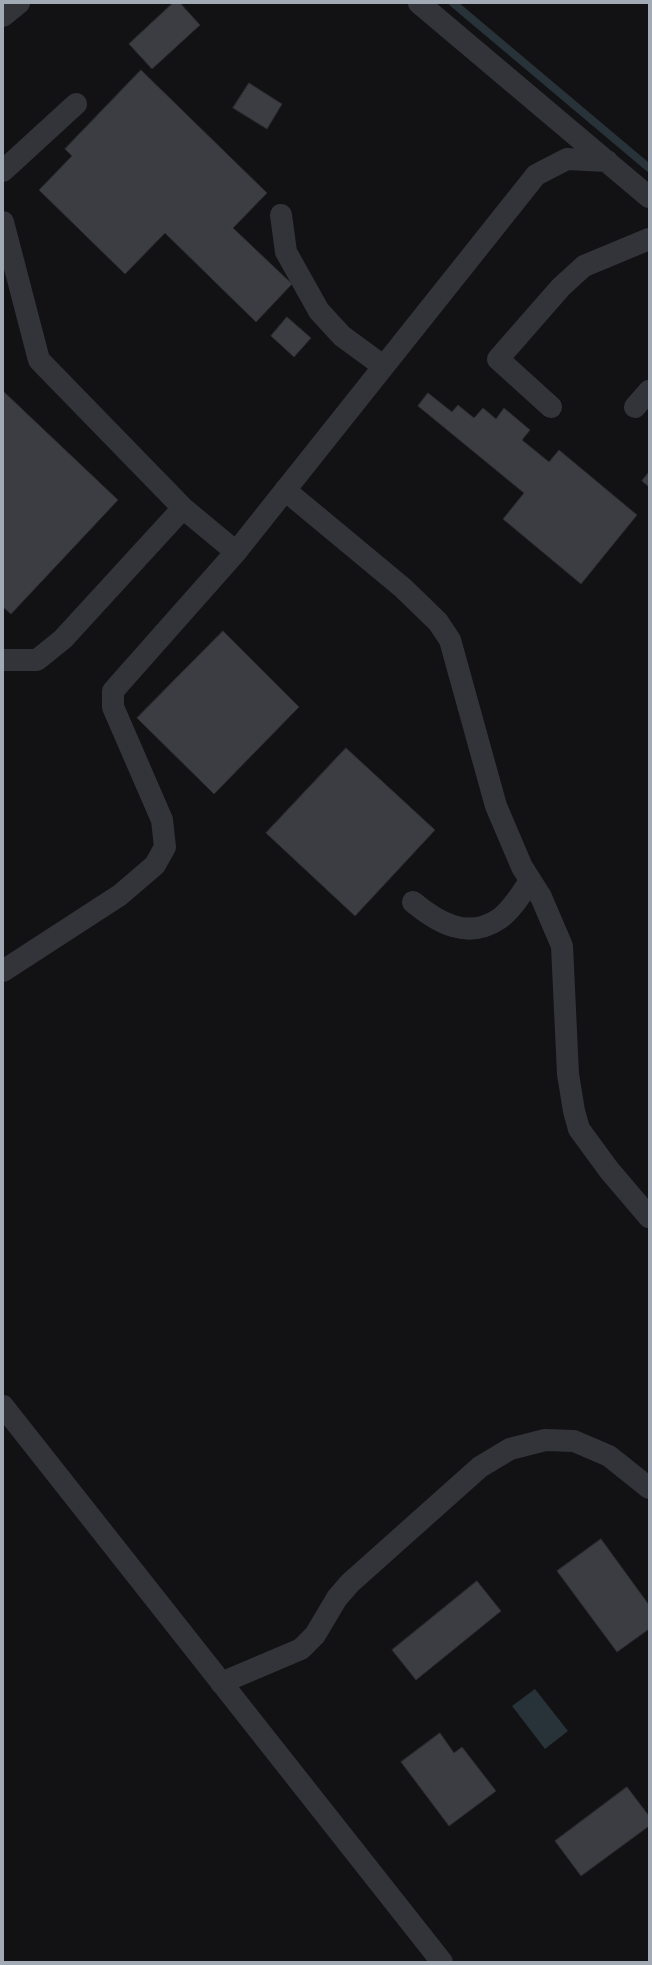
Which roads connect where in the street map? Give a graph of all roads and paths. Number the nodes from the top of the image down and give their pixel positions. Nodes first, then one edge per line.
1 (20, 3) edge
2 (418, 3) edge
3 (3, 16) edge
4 (76, 104) dead end
5 (607, 162) junction
6 (3, 171) edge
7 (649, 197) edge
8 (281, 215) dead end
9 (3, 222) edge
10 (649, 240) edge
11 (384, 366) junction
12 (551, 406) dead end
13 (285, 490) junction
14 (183, 508) junction
15 (236, 552) junction
16 (3, 660) edge
17 (530, 881) junction
18 (413, 902) dead end
19 (3, 971) edge
20 (649, 1217) edge
21 (3, 1406) edge
22 (649, 1488) edge
23 (222, 1683) junction
24 (442, 1962) edge

1 - 3 lane
2 - 5 lane
4 - 6 lane
5 - 7 lane
5 - 11 lane
8 - 11 lane
9 - 14 lane
10 - 12 lane
11 - 13 lane
13 - 15 lane
13 - 17 lane
14 - 15 lane
14 - 16 lane
15 - 19 lane
17 - 18 lane
17 - 20 lane
21 - 23 lane
22 - 23 lane
23 - 24 lane

